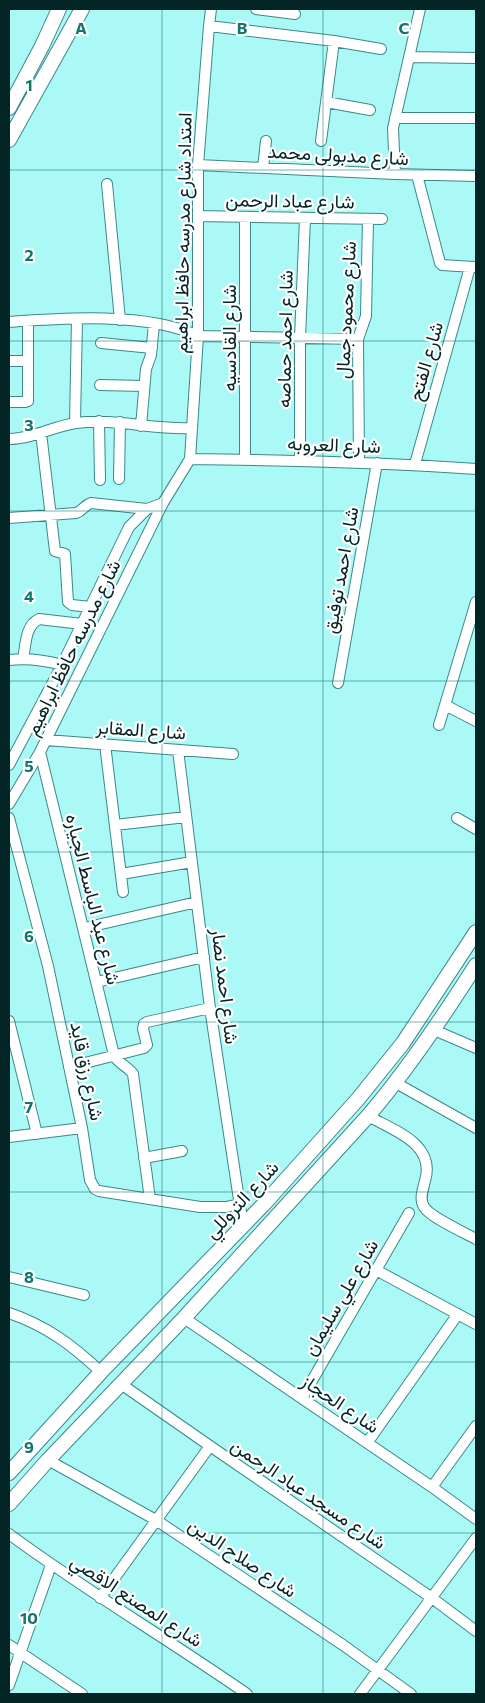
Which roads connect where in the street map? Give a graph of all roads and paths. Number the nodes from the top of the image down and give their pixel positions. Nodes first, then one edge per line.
1 (59, 9) edge
2 (82, 9) edge
3 (211, 9) edge
4 (256, 9) edge
5 (420, 9) edge
6 (295, 14) dead end
7 (209, 26) junction
8 (334, 41) junction
9 (381, 49) dead end
10 (409, 58) junction
11 (476, 58) edge
12 (326, 102) junction
13 (9, 108) edge
14 (370, 110) dead end
15 (395, 118) junction
16 (476, 118) edge
17 (9, 140) edge
18 (266, 141) dead end
19 (321, 141) dead end
20 (198, 165) junction
21 (263, 168) junction
22 (395, 174) junction
23 (417, 175) junction
24 (476, 176) edge
25 (107, 184) dead end
26 (198, 216) junction
27 (245, 216) junction
28 (305, 218) junction
29 (368, 219) junction
30 (382, 219) dead end
31 (473, 267) edge
32 (77, 319) junction
33 (120, 320) junction
34 (28, 321) junction
35 (9, 322) edge
36 (154, 324) junction
37 (198, 336) junction
38 (245, 337) junction
39 (300, 338) junction
40 (358, 339) junction
41 (100, 343) dead end
42 (152, 348) junction
43 (28, 360) junction
44 (9, 361) edge
45 (100, 385) dead end
46 (144, 386) junction
47 (9, 402) edge
48 (99, 421) junction
49 (120, 422) junction
50 (75, 423) junction
51 (141, 426) junction
52 (192, 428) junction
53 (42, 433) junction
54 (9, 439) edge
55 (190, 459) junction
56 (246, 460) junction
57 (300, 460) junction
58 (359, 462) junction
59 (377, 463) junction
60 (415, 464) junction
61 (476, 469) edge
62 (119, 479) dead end
63 (100, 480) dead end
64 (163, 503) junction
65 (147, 509) junction
66 (50, 514) junction
67 (9, 518) edge
68 (476, 602) edge
69 (90, 607) junction
70 (82, 624) junction
71 (23, 658) junction
72 (9, 660) edge
73 (62, 665) junction
74 (338, 683) dead end
75 (445, 705) junction
76 (476, 720) edge
77 (439, 725) dead end
78 (46, 740) junction
79 (105, 744) junction
80 (178, 750) junction
81 (40, 752) junction
82 (233, 754) dead end
83 (9, 765) edge
84 (9, 804) edge
85 (186, 817) junction
86 (9, 818) edge
87 (457, 818) dead end
88 (115, 825) junction
89 (476, 829) edge
90 (192, 862) junction
91 (121, 874) junction
92 (123, 892) dead end
93 (197, 902) junction
94 (84, 928) junction
95 (476, 932) edge
96 (204, 957) junction
97 (476, 964) edge
98 (97, 982) junction
99 (210, 1008) junction
100 (9, 1020) edge
101 (434, 1030) junction
102 (476, 1048) edge
103 (114, 1055) junction
104 (69, 1067) junction
105 (396, 1083) junction
106 (368, 1116) junction
107 (82, 1128) junction
108 (476, 1128) edge
109 (37, 1134) junction
110 (9, 1137) edge
111 (182, 1151) dead end
112 (144, 1158) junction
113 (150, 1199) junction
114 (239, 1204) junction
115 (409, 1212) dead end
116 (243, 1226) junction
117 (476, 1239) edge
118 (376, 1270) junction
119 (9, 1278) edge
120 (84, 1295) dead end
121 (9, 1313) edge
122 (458, 1314) junction
123 (184, 1318) junction
124 (476, 1324) edge
125 (101, 1372) junction
126 (121, 1384) junction
127 (302, 1398) junction
128 (476, 1426) edge
129 (367, 1443) junction
130 (210, 1446) junction
131 (48, 1460) junction
132 (9, 1473) edge
133 (432, 1487) junction
134 (9, 1504) edge
135 (476, 1519) edge
136 (156, 1520) junction
137 (9, 1534) edge
138 (476, 1538) edge
139 (51, 1565) junction
140 (100, 1598) junction
141 (432, 1598) junction
142 (476, 1631) edge
143 (9, 1645) edge
144 (20, 1653) junction
145 (378, 1670) junction
146 (9, 1685) edge
147 (82, 1694) edge
148 (247, 1694) edge
149 (360, 1694) edge
150 (411, 1694) edge

1 - 13 street
2 - 17 street
3 - 7 street, امتداد شارع مدرسه حافظ ابراهيم
4 - 6 street
5 - 10 street
7 - 8 street
7 - 20 street, امتداد شارع مدرسه حافظ ابراهيم
8 - 9 street
8 - 12 street
10 - 11 street
10 - 15 street
12 - 14 street
12 - 19 street
15 - 16 street
15 - 22 street
18 - 21 street
20 - 21 street, شارع مدبولى محمد
20 - 26 street, امتداد شارع مدرسه حافظ ابراهيم
21 - 22 street, شارع مدبولى محمد
22 - 23 street, شارع مدبولى محمد
23 - 24 street, شارع مدبولى محمد
23 - 31 street
25 - 33 street
26 - 27 street, شارع عباد الرحمن
26 - 37 street, امتداد شارع مدرسه حافظ ابراهيم
27 - 28 street, شارع عباد الرحمن
27 - 38 street, شارع القادسيه
28 - 29 street, شارع عباد الرحمن
28 - 39 street, شارع احمد حماصه
29 - 30 street, شارع عباد الرحمن
29 - 40 street, شارع محمود جمال
31 - 60 street, شارع الفتح
32 - 33 street
32 - 34 street
32 - 50 street
33 - 36 street
34 - 35 street
34 - 43 street
36 - 37 street
36 - 42 street
37 - 38 street
37 - 52 street, امتداد شارع مدرسه حافظ ابراهيم
38 - 39 street
38 - 56 street, شارع القادسيه
39 - 40 street
39 - 57 street, شارع احمد حماصه
40 - 58 street, شارع محمود جمال
41 - 42 street
42 - 46 street
43 - 44 street
43 - 47 street
45 - 46 street
46 - 51 street
48 - 49 street
48 - 50 street
48 - 63 street
49 - 51 street
49 - 62 street
50 - 53 street
51 - 52 street
52 - 55 street, امتداد شارع مدرسه حافظ ابراهيم
53 - 54 street
53 - 66 street
55 - 56 street, شارع العروبه
55 - 64 street, شارع مدرسه حافظ ابراهيم
56 - 57 street, شارع العروبه
57 - 58 street, شارع العروبه
58 - 59 street, شارع العروبه
59 - 60 street, شارع العروبه
59 - 74 street, شارع احمد توفيق
60 - 61 street, شارع العروبه
64 - 65 street, شارع مدرسه حافظ ابراهيم
64 - 78 street, شارع مدرسه حافظ ابراهيم
65 - 66 street
65 - 69 street, شارع مدرسه حافظ ابراهيم
66 - 67 street
66 - 69 street
68 - 75 street
69 - 70 street, شارع مدرسه حافظ ابراهيم
70 - 71 street
70 - 73 street, شارع مدرسه حافظ ابراهيم
71 - 72 street
71 - 73 street
73 - 83 street, شارع مدرسه حافظ ابراهيم
75 - 76 street
75 - 77 street
78 - 79 street, شارع المقابر
78 - 81 street, شارع مدرسه حافظ ابراهيم
79 - 80 street, شارع المقابر
79 - 88 street
80 - 82 street, شارع المقابر
80 - 85 street, شارع احمد نصار
81 - 84 street, شارع مدرسه حافظ ابراهيم
81 - 94 street, شارع عبد الباسط الجياره
85 - 88 street
85 - 90 street, شارع احمد نصار
86 - 104 street, شارع رزق قايد
87 - 89 street
88 - 91 street
90 - 91 street
90 - 93 street, شارع احمد نصار
91 - 92 street
93 - 94 street
93 - 96 street, شارع احمد نصار
94 - 98 street, شارع عبد الباسط الجياره
95 - 116 street, شارع التروللي
96 - 98 street
96 - 99 street, شارع احمد نصار
97 - 101 street, شارع التروللي
98 - 103 street, شارع عبد الباسط الجياره
99 - 103 street
99 - 114 street, شارع احمد نصار
100 - 109 street
101 - 102 street
101 - 105 street, شارع التروللي
103 - 104 street
103 - 112 street
104 - 107 street, شارع رزق قايد
105 - 106 street, شارع التروللي
105 - 108 street
106 - 117 street
106 - 123 street, شارع التروللي
107 - 109 street
107 - 113 street, شارع رزق قايد
109 - 110 street
111 - 112 street
112 - 113 street
113 - 114 street, شارع رزق قايد
114 - 116 street, شارع احمد نصار
115 - 118 street, شارع علي سليمان
116 - 125 street, شارع التروللي
118 - 122 street
118 - 127 street, شارع علي سليمان
119 - 120 street
121 - 125 street
122 - 124 street
122 - 129 street
123 - 126 street, شارع التروللي
123 - 127 street, شارع الحجاز
125 - 132 street, شارع التروللي
126 - 130 street, شارع مسجد عباد الرحمن
126 - 131 street, شارع التروللي
127 - 129 street, شارع الحجاز
128 - 133 street
129 - 133 street, شارع الحجاز
130 - 136 street
130 - 141 street, شارع مسجد عباد الرحمن
131 - 134 street, شارع التروللي
131 - 136 street, شارع صلاح الدين
133 - 135 street, شارع الحجاز
136 - 140 street
136 - 145 street, شارع صلاح الدين
137 - 139 street, شارع المصنع الاقصي
138 - 141 street
139 - 140 street, شارع المصنع الاقصي
139 - 144 street
140 - 148 street, شارع المصنع الاقصي
141 - 142 street, شارع مسجد عباد الرحمن
141 - 145 street
143 - 144 street
144 - 146 street
144 - 147 street
145 - 149 street
145 - 150 street, شارع صلاح الدين

